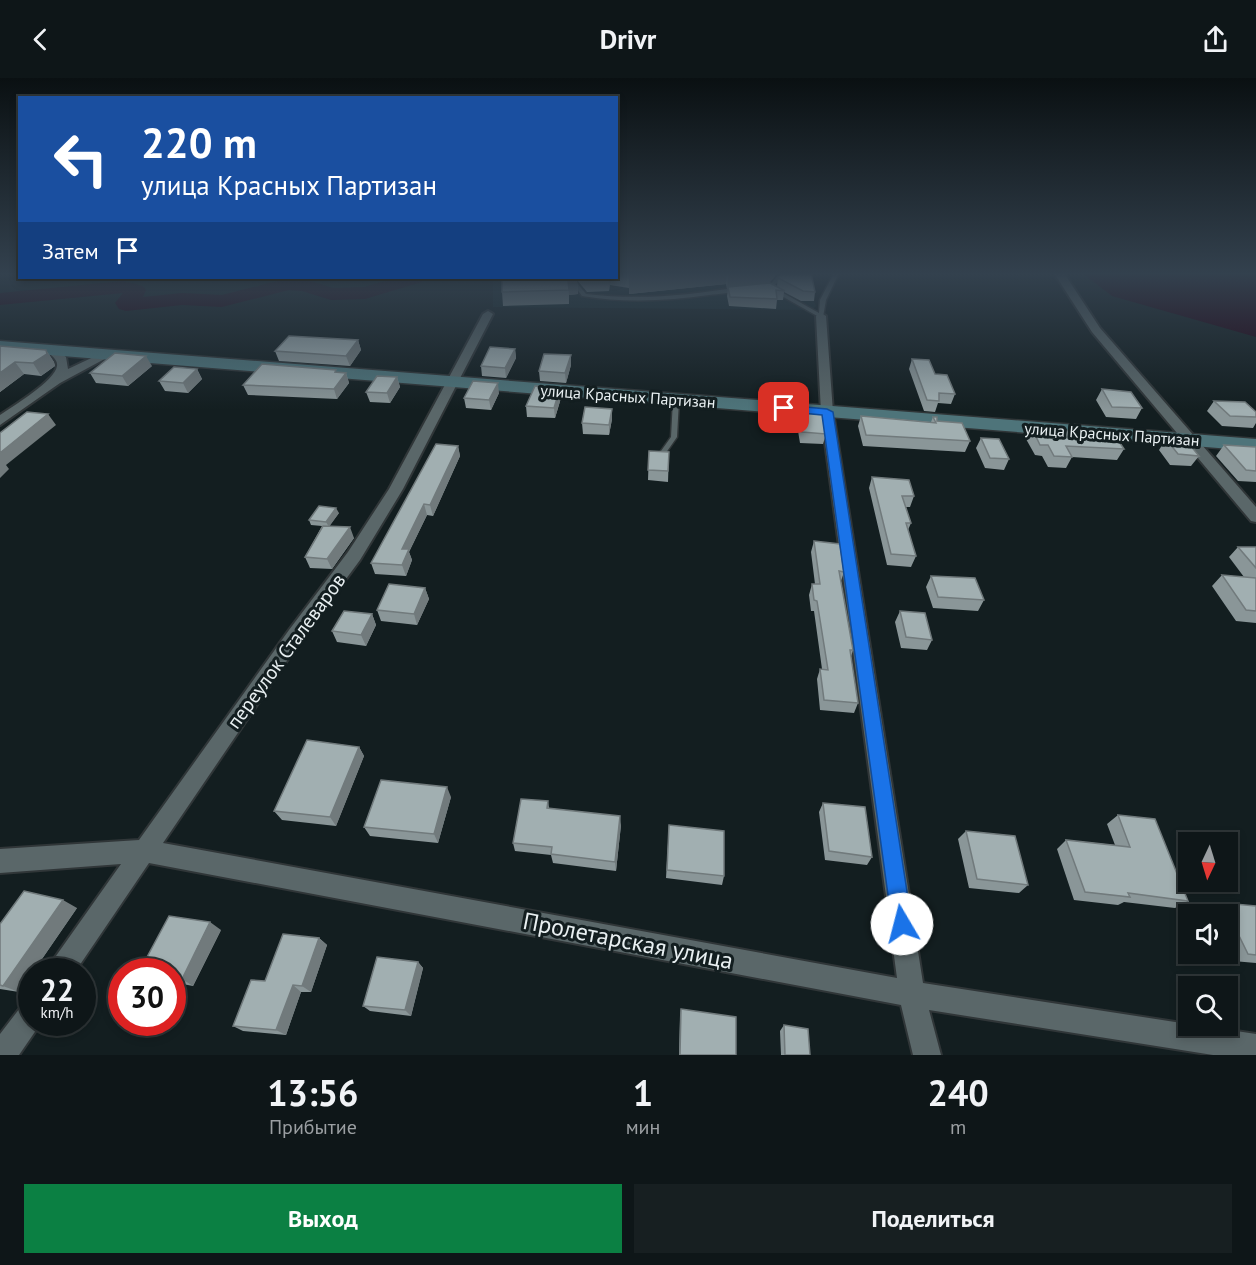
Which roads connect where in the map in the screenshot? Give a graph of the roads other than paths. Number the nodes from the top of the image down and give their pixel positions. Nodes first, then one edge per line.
1 (486, 319) edge
2 (821, 319) edge
3 (1089, 319) edge
4 (0, 346) edge
5 (53, 351) junction
6 (106, 356) junction
7 (56, 380) junction
8 (451, 382) junction
9 (676, 400) junction
10 (827, 412) junction
11 (0, 421) edge
12 (1190, 440) junction
13 (1256, 445) edge
14 (659, 458) edge
15 (1256, 517) edge
16 (145, 851) junction
17 (0, 861) edge
18 (70, 958) edge
19 (912, 994) junction
20 (18, 1032) edge
21 (1256, 1048) edge
22 (2, 1055) edge
23 (927, 1055) edge

1 - 8 street, переулок Сталеваров
2 - 10 street
3 - 12 street
4 - 5 street, улица Красных Партизан
5 - 6 street, улица Красных Партизан
5 - 7 street
6 - 7 street
6 - 8 street, улица Красных Партизан
7 - 11 street
8 - 9 street, улица Красных Партизан
8 - 16 street, переулок Сталеваров
9 - 10 street, улица Красных Партизан
9 - 14 lane
10 - 12 street, улица Красных Партизан
10 - 19 street
12 - 13 street, улица Красных Партизан
12 - 15 street
16 - 17 street, Пролетарская улица
16 - 18 street, переулок Сталеваров
16 - 19 street, Пролетарская улица
19 - 21 street, Пролетарская улица
19 - 23 street
20 - 22 street

